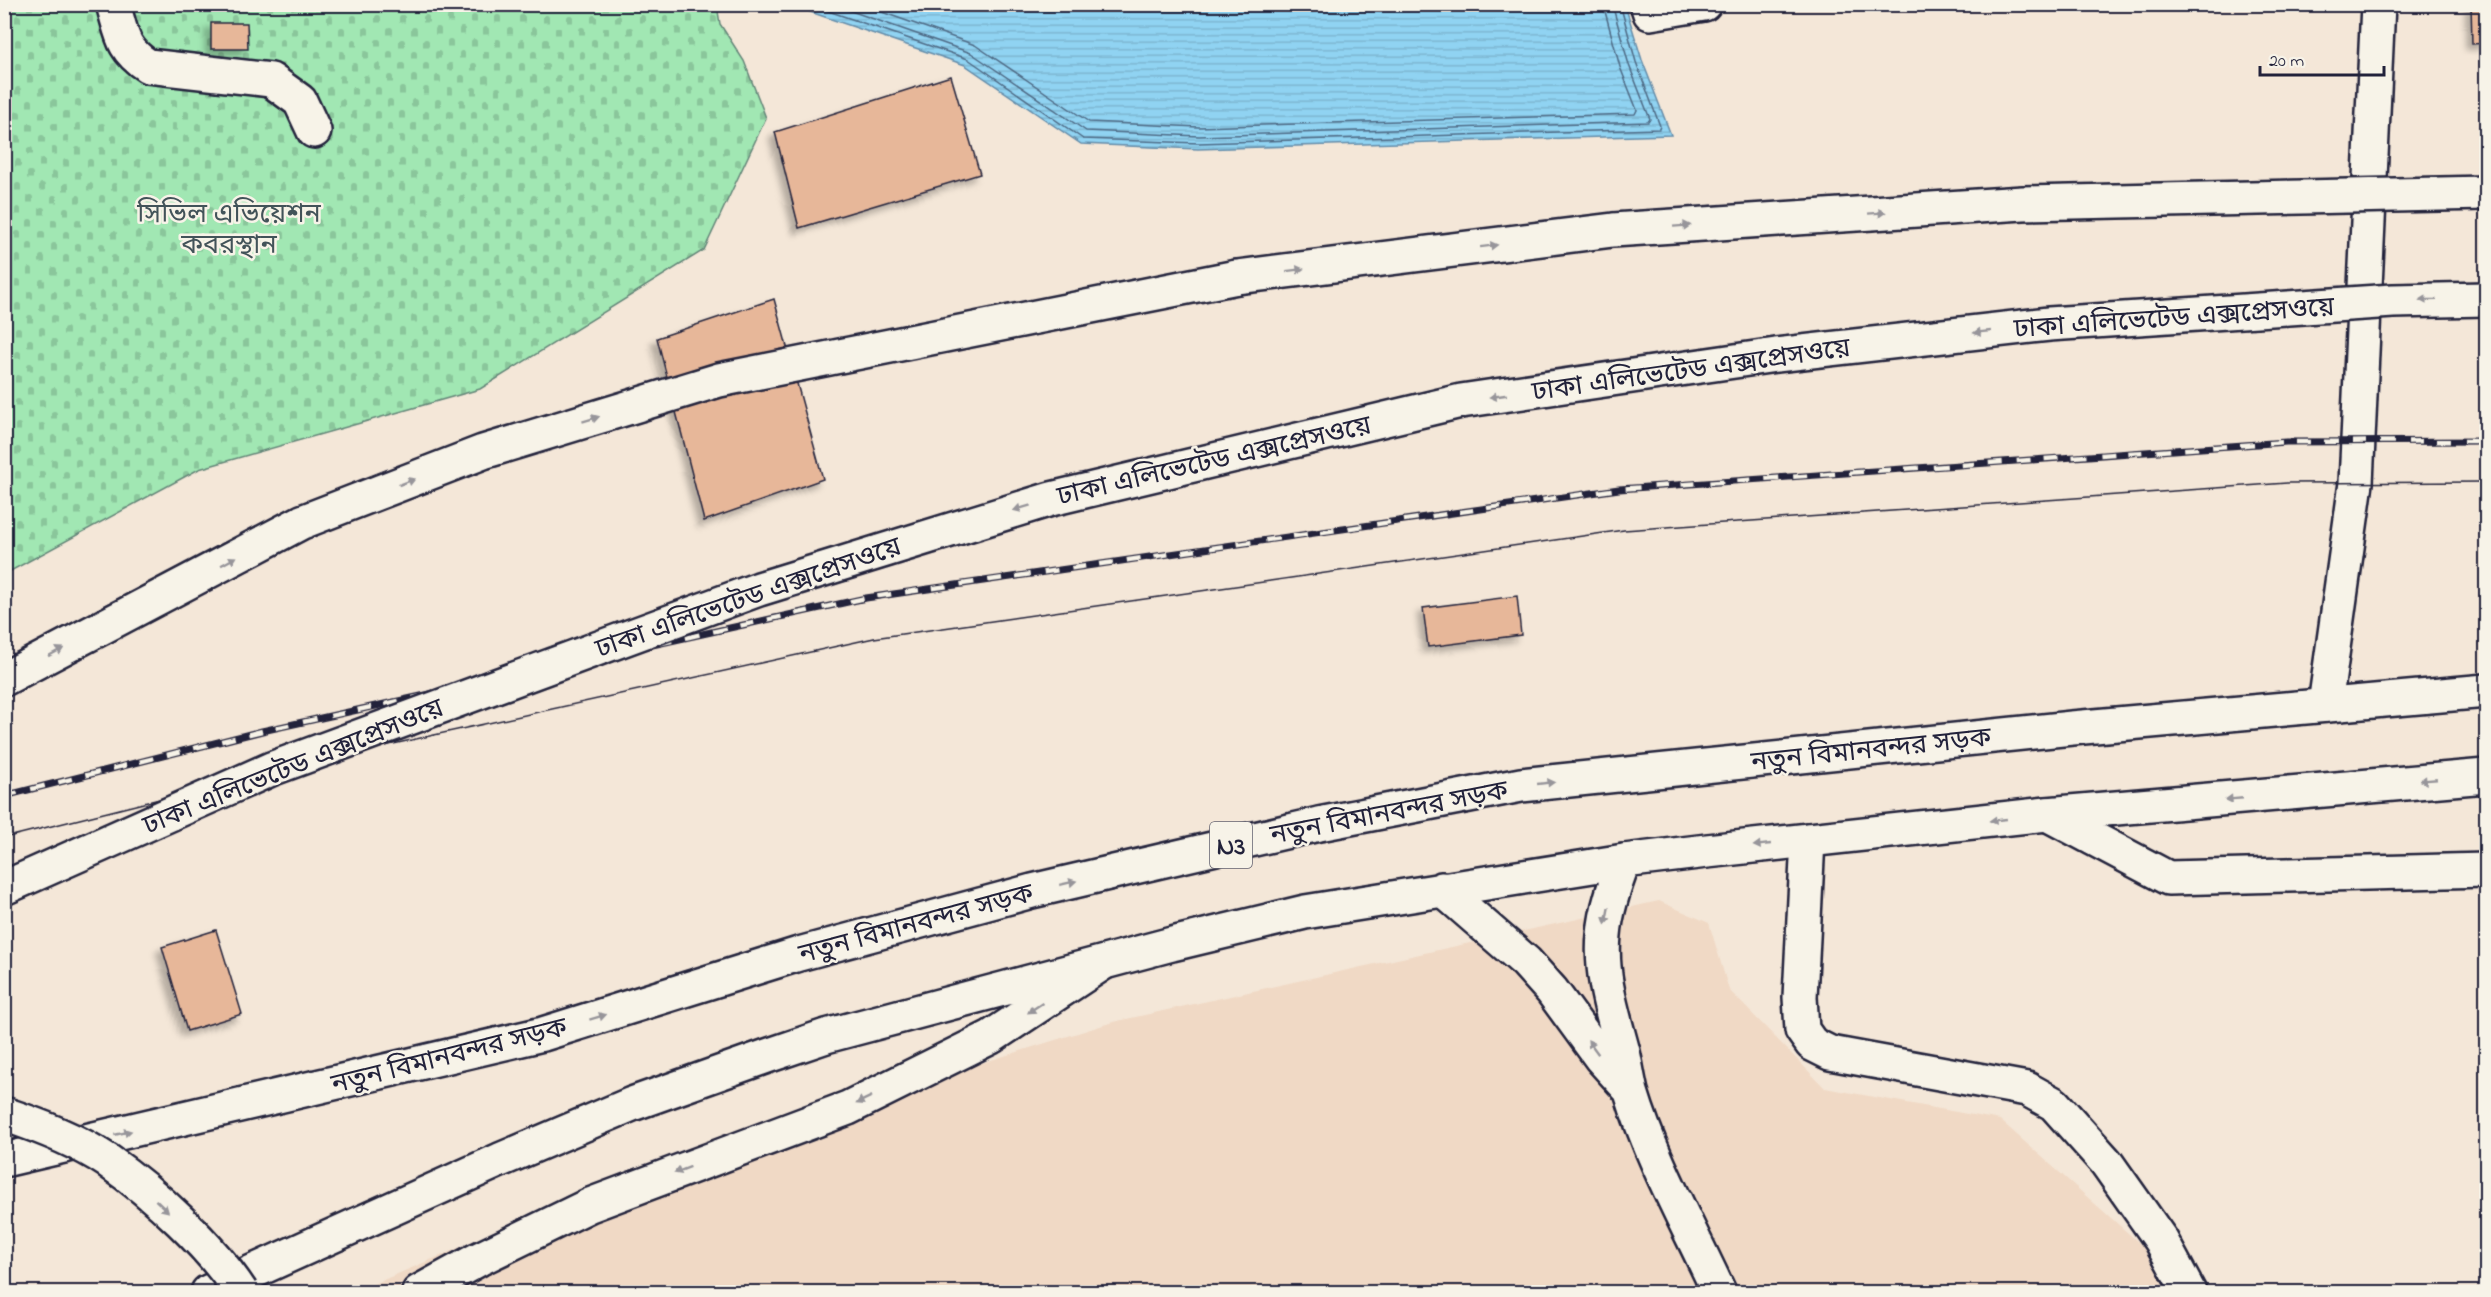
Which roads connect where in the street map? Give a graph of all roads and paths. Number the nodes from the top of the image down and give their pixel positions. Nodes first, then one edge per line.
1 (113, 4) edge
2 (1647, 4) edge
3 (1704, 4) edge
4 (2378, 4) edge
5 (314, 131) dead end
6 (2487, 192) edge
7 (2487, 299) edge
8 (4, 679) edge
9 (2487, 691) edge
10 (2325, 705) junction
11 (2487, 776) edge
12 (2047, 814) junction
13 (1808, 840) junction
14 (1624, 861) junction
15 (2487, 870) edge
16 (4, 888) edge
17 (1442, 889) junction
18 (1102, 964) junction
19 (1631, 1091) junction
20 (4, 1114) edge
21 (4, 1160) edge
22 (479, 1258) junction
23 (241, 1292) edge
24 (208, 1293) edge
25 (419, 1293) edge
26 (464, 1293) edge
27 (1719, 1293) edge
28 (2189, 1293) edge

1 - 5 main road
2 - 3 main road
4 - 10 main road
8 -> 6 main road, bridge
7 -> 16 main road, ঢাকা এলিভেটেড এক্সপ্রেসওয়ে, bridge
9 - 10 main road, নতুন বিমানবন্দর সড়ক / N3
21 -> 10 main road, নতুন বিমানবন্দর সড়ক / N3
11 -> 12 main road
12 -> 13 main road
12 - 15 main road
13 -> 14 main road
13 - 28 main road
14 - 17 main road
14 -> 19 main road
17 - 18 main road
19 -> 17 main road
18 -> 22 main road
18 - 24 main road
19 - 27 main road
20 -> 23 main road, bridge
22 - 25 main road
22 - 26 main road

